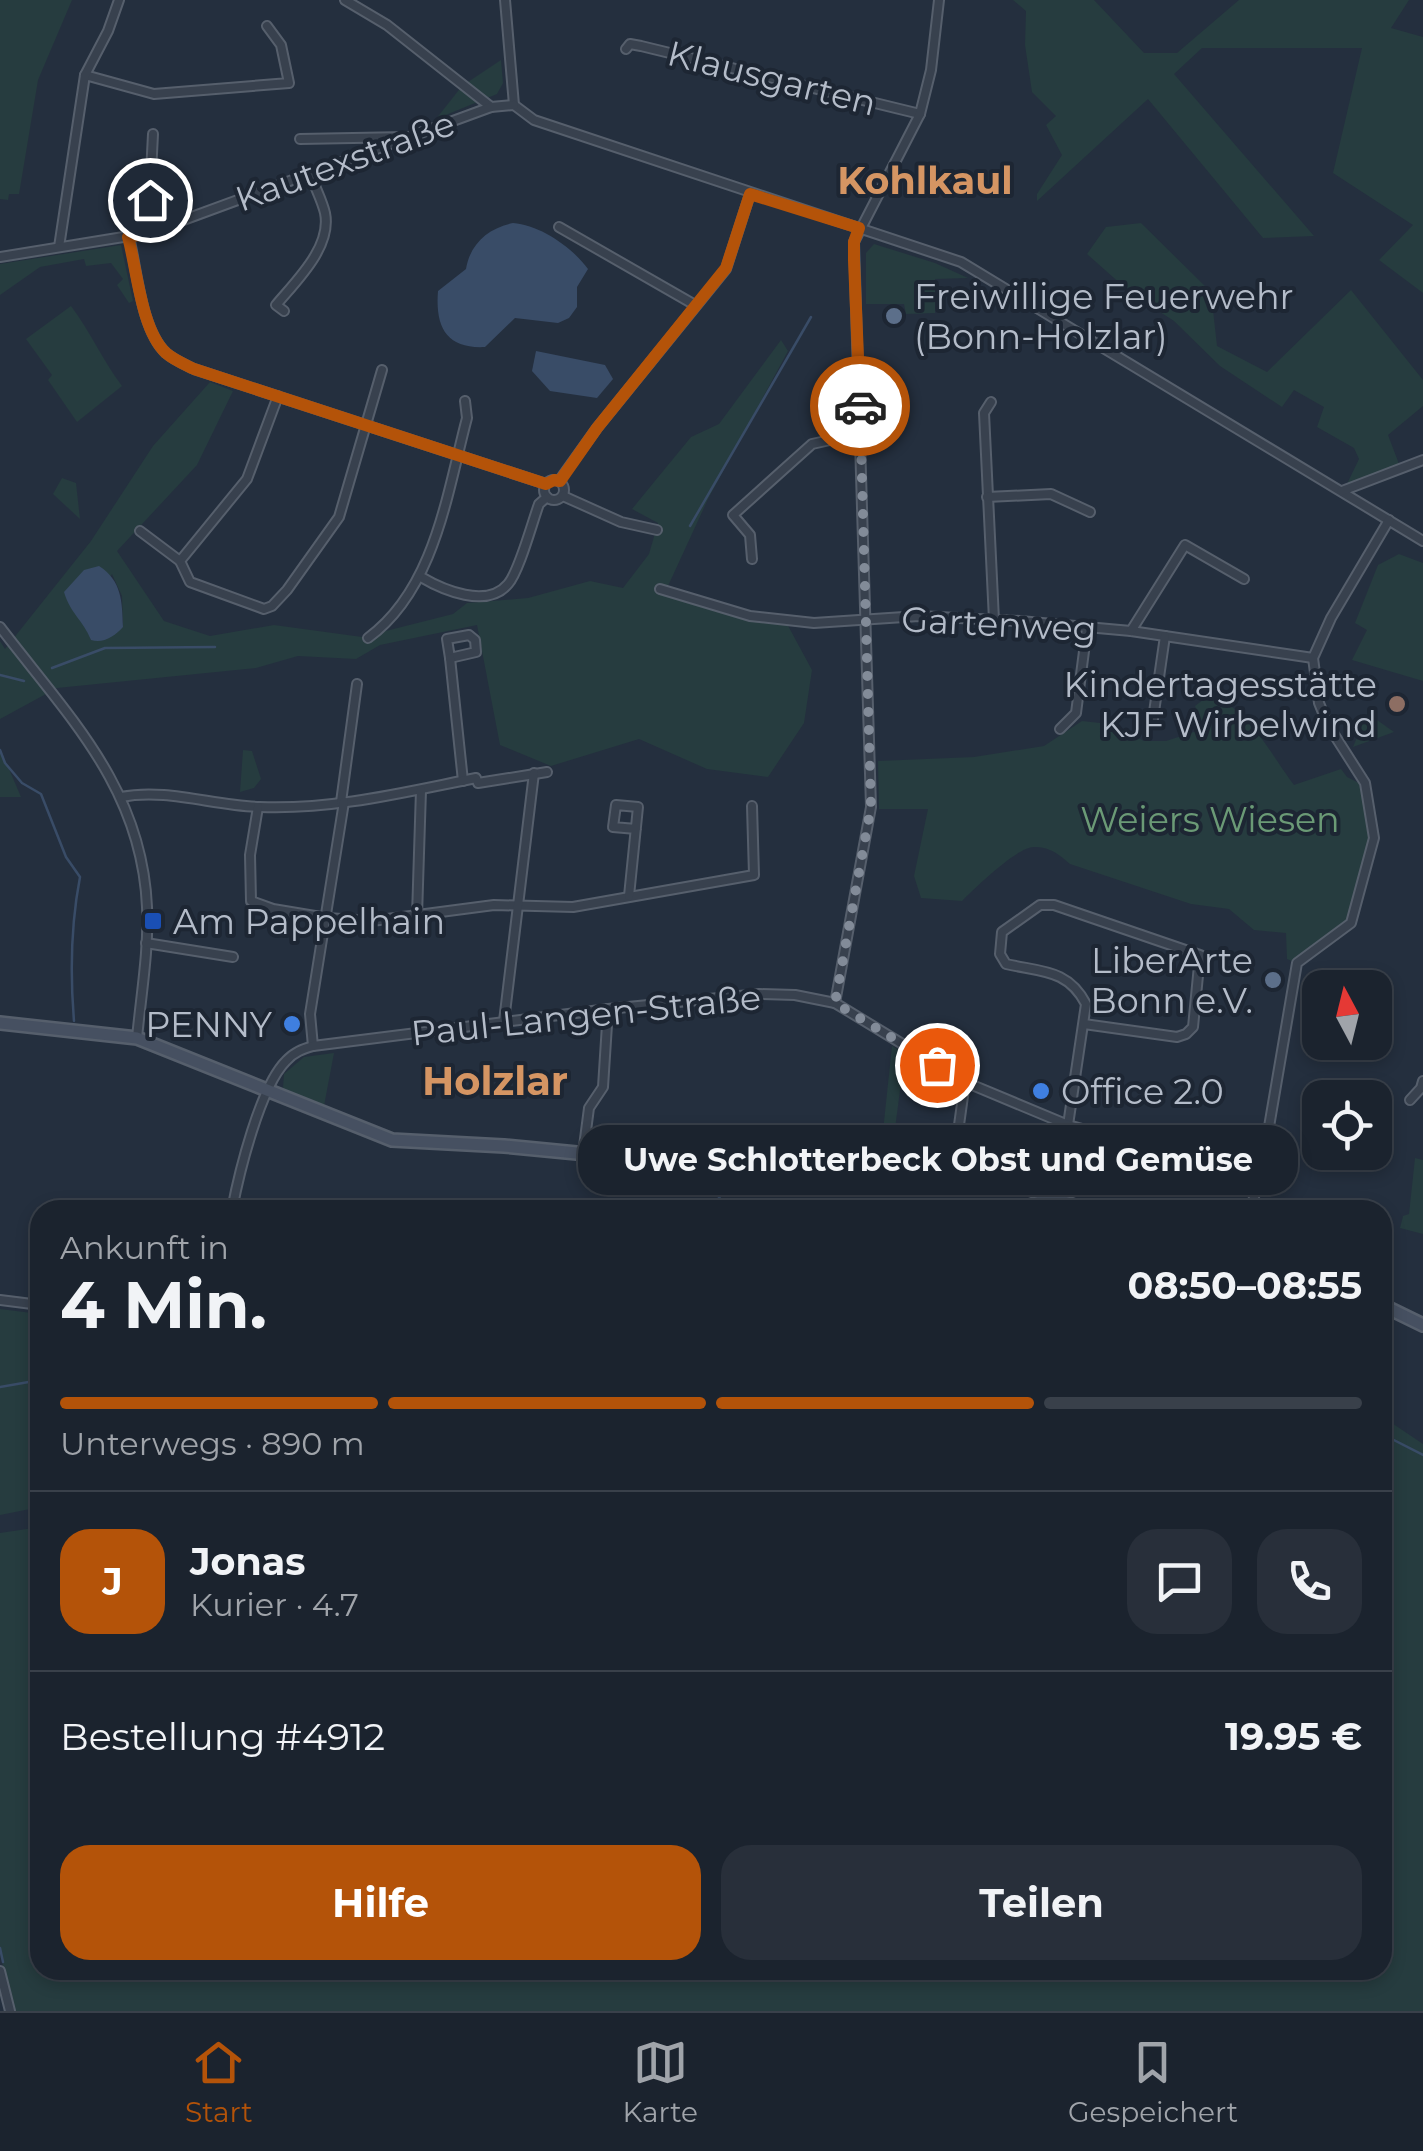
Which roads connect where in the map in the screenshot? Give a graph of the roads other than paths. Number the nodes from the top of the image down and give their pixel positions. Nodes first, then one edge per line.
1 (119, 0) edge
2 (345, 0) edge
3 (505, 0) edge
4 (938, 0) edge
5 (267, 26) dead end
6 (626, 49) dead end
7 (85, 75) junction
8 (514, 105) junction
9 (491, 107) junction
10 (920, 114) junction
11 (154, 134) dead end
12 (414, 136) junction
13 (300, 139) dead end
14 (311, 174) junction
15 (750, 194) junction
16 (560, 227) dead end
17 (859, 228) junction
18 (148, 233) junction
19 (128, 237) junction
20 (59, 248) junction
21 (0, 257) edge
22 (695, 305) junction
23 (284, 311) dead end
24 (382, 370) dead end
25 (278, 396) junction
26 (465, 401) dead end
27 (991, 402) dead end
28 (367, 424) junction
29 (862, 434) junction
30 (457, 454) junction
31 (1423, 460) edge
32 (560, 481) junction
33 (546, 484) junction
34 (1342, 491) junction
35 (563, 496) junction
36 (547, 497) junction
37 (987, 497) junction
38 (1090, 512) dead end
39 (1389, 520) junction
40 (656, 530) dead end
41 (140, 531) dead end
42 (1423, 541) edge
43 (752, 559) dead end
44 (180, 561) junction
45 (420, 577) junction
46 (1244, 579) dead end
47 (660, 589) dead end
48 (866, 618) junction
49 (994, 620) junction
50 (0, 627) edge
51 (1087, 628) junction
52 (1132, 631) junction
53 (1165, 636) junction
54 (368, 638) dead end
55 (450, 658) dead end
56 (1313, 658) junction
57 (357, 684) dead end
58 (1154, 719) dead end
59 (1060, 729) dead end
60 (546, 772) dead end
61 (531, 773) junction
62 (463, 780) junction
63 (422, 790) junction
64 (121, 797) junction
65 (343, 802) junction
66 (752, 806) dead end
67 (258, 807) junction
68 (636, 829) dead end
69 (630, 896) junction
70 (517, 907) junction
71 (416, 916) junction
72 (327, 918) junction
73 (146, 943) junction
74 (233, 957) dead end
75 (835, 1003) junction
76 (608, 1009) junction
77 (504, 1021) junction
78 (0, 1023) edge
79 (1084, 1024) junction
80 (137, 1038) junction
81 (314, 1046) junction
82 (1423, 1080) edge
83 (965, 1082) junction
84 (268, 1091) junction
85 (1410, 1100) dead end
86 (1068, 1124) junction
87 (583, 1154) junction
88 (688, 1154) junction
89 (953, 1168) junction
90 (1248, 1176) junction
91 (700, 1190) dead end
92 (235, 1200) edge
93 (1058, 1200) edge
94 (1253, 1200) edge
95 (0, 1300) edge
96 (30, 1304) edge
97 (1392, 1310) edge
98 (1423, 1325) edge
99 (0, 1970) edge
100 (10, 2011) edge

1 - 7 street
2 - 9 street
3 - 8 street
4 - 10 street
5 - 7 street
6 - 10 street, Klausgarten
7 - 20 street
8 - 9 street, Kautexstraße
8 - 15 street
9 - 12 street, Kautexstraße
10 - 17 street
11 - 18 street
12 - 13 street
12 - 14 street, Kautexstraße
14 - 18 street, Kautexstraße
14 - 23 street
15 - 17 street
15 - 22 street
16 - 22 street
17 - 29 street
17 - 34 street
18 - 19 street, Kautexstraße
19 - 20 street, Kautexstraße
19 - 25 street
20 - 21 street, Kautexstraße
22 - 32 street
24 - 28 street
25 - 28 street
25 - 44 street
26 - 30 street
27 - 37 street
28 - 30 street
28 - 44 street
29 - 43 street
29 - 48 street
30 - 33 street
30 - 45 street
31 - 34 street
32 - 33 street
32 - 35 street
33 - 36 street
34 - 39 street
35 - 36 street
35 - 40 street
36 - 45 street
37 - 38 street
37 - 49 street
39 - 42 street
39 - 56 street
41 - 44 street
45 - 54 street
46 - 52 street, Gartenweg
47 - 48 street, Gartenweg
48 - 49 street, Gartenweg
48 - 75 street
49 - 51 street, Gartenweg
50 - 64 street
51 - 52 street, Gartenweg
51 - 59 street
52 - 53 street, Gartenweg
53 - 56 street, Gartenweg
53 - 58 street
55 - 62 street
56 - 90 street
57 - 65 street
60 - 61 street
61 - 62 street
61 - 70 street
62 - 63 street
63 - 65 street
63 - 71 street
64 - 67 street
64 - 73 street
65 - 67 street
65 - 72 street
66 - 69 street
67 - 72 street
68 - 69 street
69 - 70 street
70 - 71 street
70 - 77 street
71 - 72 street
72 - 81 street
73 - 74 street
73 - 80 street
75 - 76 street, Paul-Langen-Straße
75 - 83 street, Paul-Langen-Straße
76 - 77 street, Paul-Langen-Straße
76 - 87 street
77 - 81 street, Paul-Langen-Straße
78 - 80 main road
79 - 79 street
79 - 86 street
80 - 84 main road
81 - 84 street
82 - 85 street
83 - 86 street, Paul-Langen-Straße
83 - 89 street
84 - 87 main road
84 - 92 street
86 - 90 street, Paul-Langen-Straße
87 - 88 main road
88 - 89 main road
88 - 91 street
89 - 93 main road
90 - 94 street
95 - 96 street
97 - 98 main road
99 - 100 street

